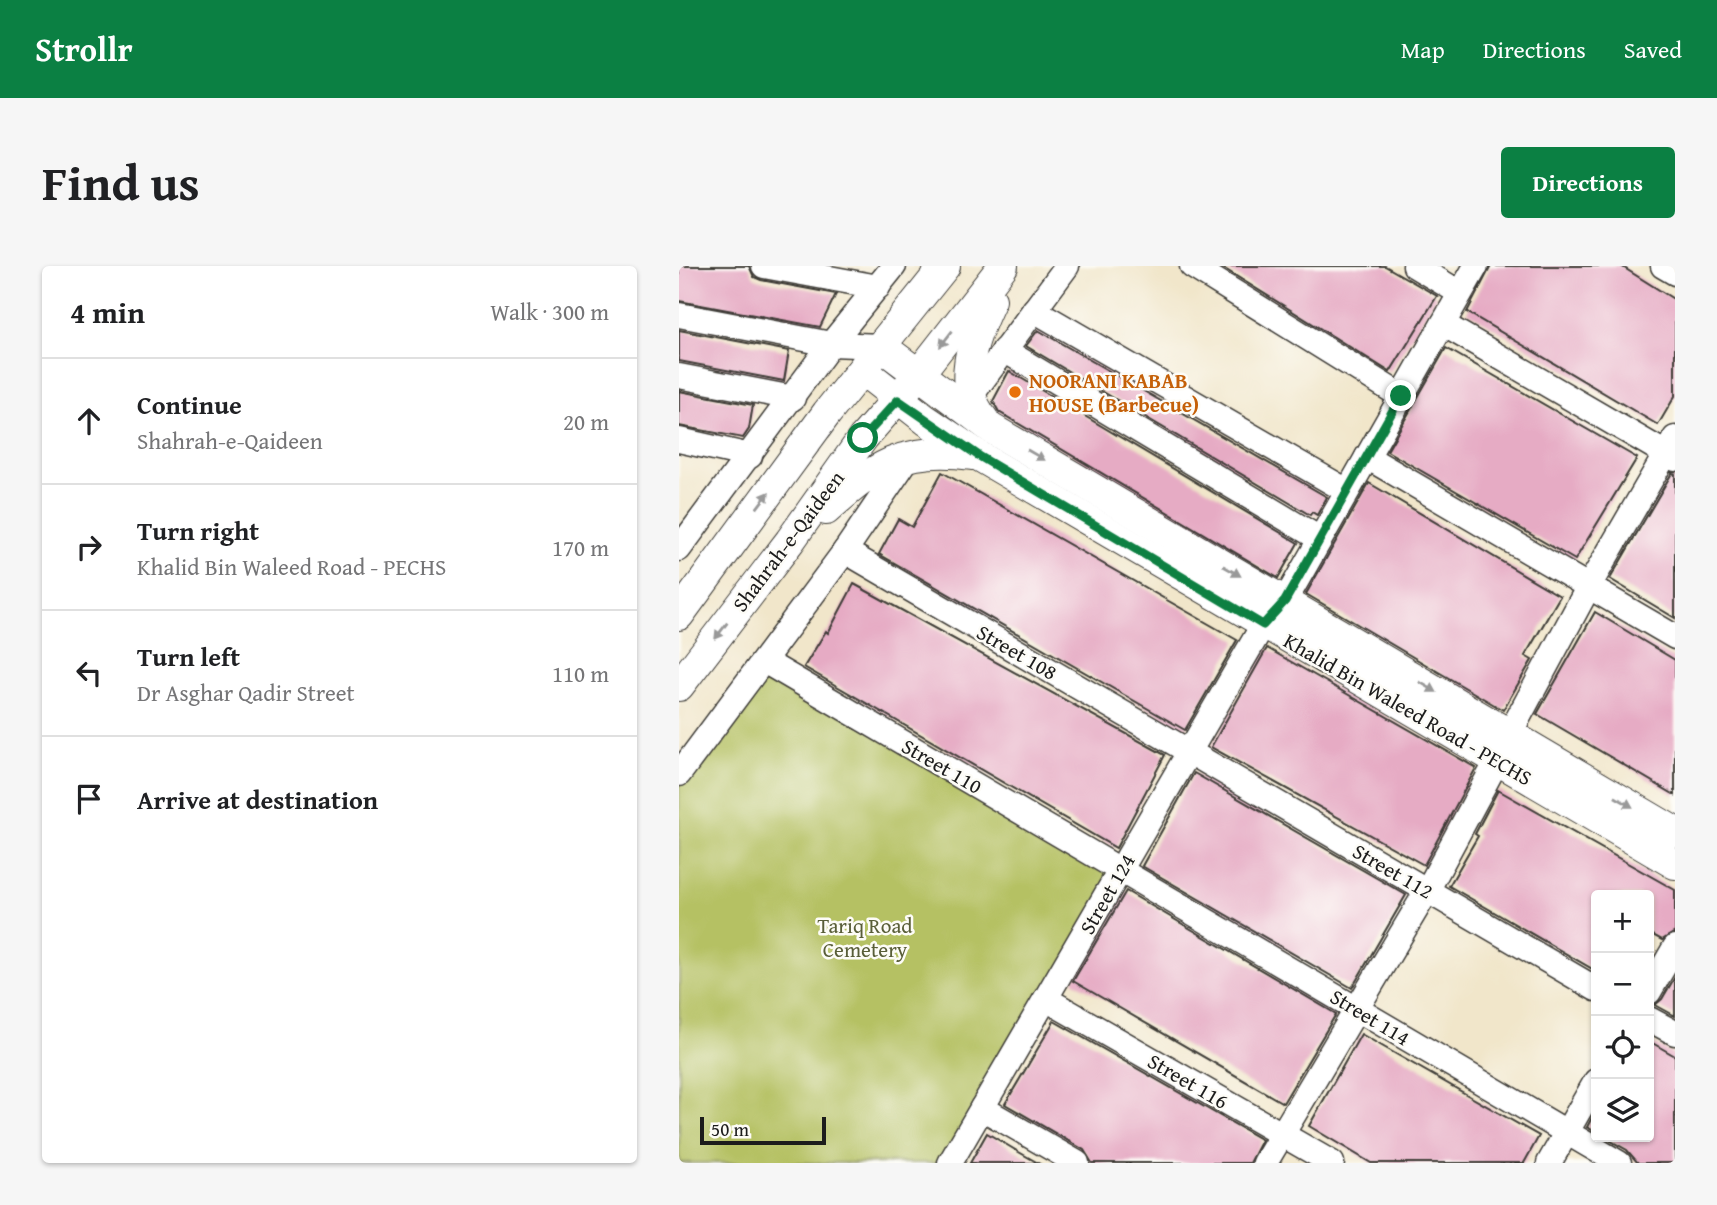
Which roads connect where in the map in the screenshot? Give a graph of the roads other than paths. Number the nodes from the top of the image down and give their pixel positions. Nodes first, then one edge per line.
1 (764, 266) edge
2 (894, 266) edge
3 (945, 266) edge
4 (1003, 266) edge
5 (1009, 266) edge
6 (1067, 266) edge
7 (1192, 266) edge
8 (1415, 266) edge
9 (1476, 266) edge
10 (1663, 266) edge
11 (1675, 273) edge
12 (878, 287) junction
13 (1460, 293) junction
14 (1034, 310) junction
15 (679, 315) edge
16 (1443, 324) junction
17 (831, 344) junction
18 (881, 346) junction
19 (1004, 350) junction
20 (862, 370) junction
21 (918, 375) junction
22 (679, 376) edge
23 (1401, 396) junction
24 (970, 397) junction
25 (793, 398) junction
26 (898, 400) junction
27 (992, 429) junction
28 (679, 440) edge
29 (1672, 450) edge
30 (910, 455) junction
31 (750, 456) junction
32 (979, 456) junction
33 (1367, 457) junction
34 (1347, 492) junction
35 (1320, 539) junction
36 (790, 541) junction
37 (679, 549) edge
38 (845, 551) junction
39 (1589, 586) junction
40 (1285, 601) junction
41 (679, 615) edge
42 (1263, 625) junction
43 (1675, 636) edge
44 (764, 662) junction
45 (679, 686) edge
46 (1503, 748) junction
47 (1189, 753) junction
48 (679, 774) edge
49 (1675, 832) edge
50 (1675, 864) edge
51 (1120, 871) junction
52 (1427, 891) junction
53 (1675, 947) edge
54 (1654, 983) edge
55 (1591, 986) edge
56 (1046, 999) junction
57 (1357, 1008) junction
58 (1654, 1022) edge
59 (1675, 1033) edge
60 (1591, 1090) edge
61 (982, 1108) junction
62 (1566, 1134) junction
63 (1282, 1135) junction
64 (950, 1163) edge
65 (1077, 1163) edge
66 (1265, 1163) edge
67 (1332, 1163) edge
68 (1549, 1163) edge
69 (1619, 1163) edge

1 - 12 street
2 - 12 street
3 - 18 main road, Shahrah-e-Qaideen
4 -> 21 main road, Shahrah-e-Qaideen
5 - 24 main road
6 - 14 street
7 - 23 street
8 - 13 street
9 - 13 street, Street 124
10 - 11 street
12 - 17 street
13 - 16 street, Street 124
14 - 19 street
14 - 34 street
15 - 17 street
16 - 23 street, Street 124
16 - 29 street
17 - 18 street
17 - 20 street
17 - 25 street
18 - 20 main road, Shahrah-e-Qaideen
18 - 21 main road, Khalid Bin Waleed Road - PECHS
19 - 24 street
19 - 35 street
20 - 26 main road, Khalid Bin Waleed Road - PECHS
41 -> 20 main road, Shahrah-e-Qaideen
21 - 26 main road, Shahrah-e-Qaideen
21 - 27 main road, Khalid Bin Waleed Road - PECHS
22 - 25 street
23 - 33 street, Street 124
24 - 27 main road
25 - 31 street
26 - 32 main road, Khalid Bin Waleed Road - PECHS
26 - 36 main road, Shahrah-e-Qaideen
27 -> 40 main road, Khalid Bin Waleed Road - PECHS
28 - 31 street
29 - 39 street
30 - 32 main road
30 - 36 main road
30 - 38 street
31 - 37 street
32 - 42 main road, Khalid Bin Waleed Road - PECHS
33 - 34 street, Street 124
33 - 39 street
34 - 35 street, Street 124
35 - 40 street, Street 124
36 -> 45 main road, Shahrah-e-Qaideen
38 - 44 street
38 - 47 street, Street 108
39 - 43 street
39 - 46 street
40 - 42 street, Street 124
40 -> 46 main road, Khalid Bin Waleed Road - PECHS
42 - 46 main road, Khalid Bin Waleed Road - PECHS
42 - 47 street, Street 124
44 - 48 street
44 - 51 street, Street 110
46 -> 49 main road, Khalid Bin Waleed Road - PECHS
46 - 50 main road, Khalid Bin Waleed Road - PECHS
46 - 52 street
47 - 51 street, Street 124
47 - 52 street, Street 112
51 - 56 street, Street 124
51 - 57 street, Street 114
52 - 55 street, Street 112
52 - 57 street
53 - 54 street
56 - 61 street, Street 124
56 - 63 street, Street 116
57 - 62 street, Street 114
57 - 63 street
58 - 59 street
60 - 62 street
61 - 64 street, Street 124
61 - 65 street
62 - 68 street
62 - 69 street, Street 114
63 - 66 street
63 - 67 street, Street 116

